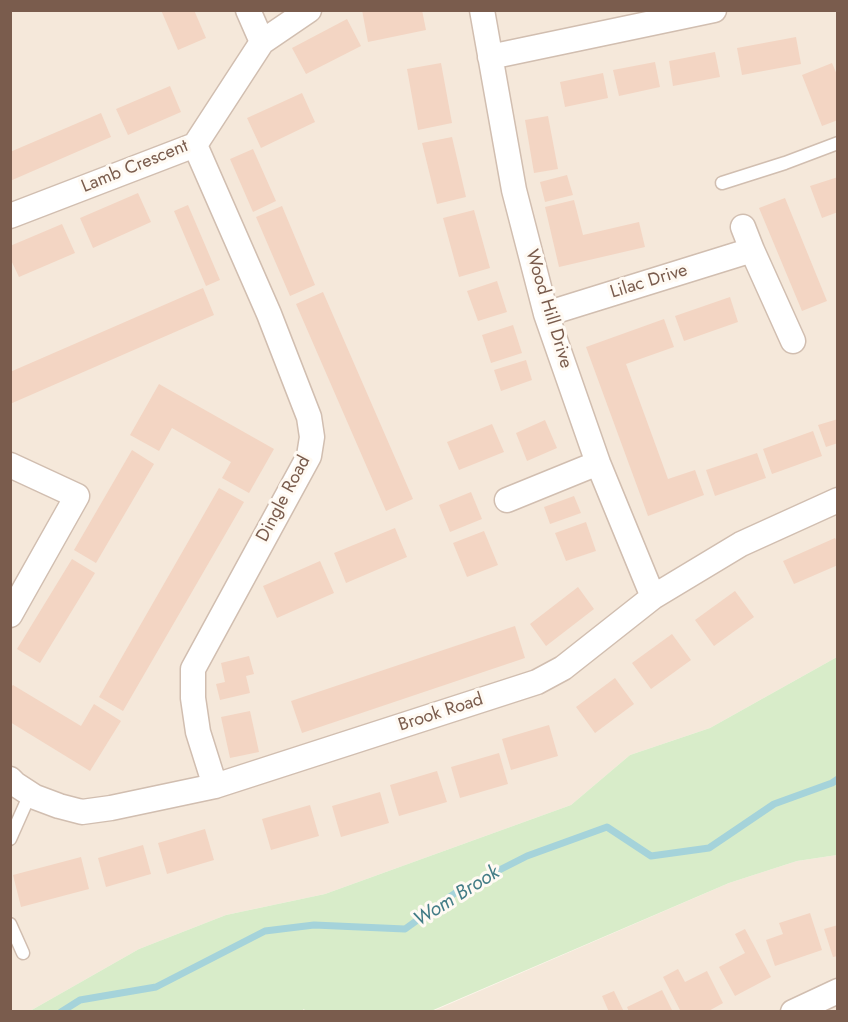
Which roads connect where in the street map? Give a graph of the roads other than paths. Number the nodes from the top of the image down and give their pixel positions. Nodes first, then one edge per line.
1 (248, 10) edge
2 (309, 10) edge
3 (482, 10) edge
4 (714, 10) edge
5 (262, 42) junction
6 (490, 57) junction
7 (837, 143) edge
8 (195, 145) junction
9 (722, 183) dead end
10 (10, 216) edge
11 (743, 227) dead end
12 (752, 250) junction
13 (546, 314) junction
14 (794, 341) dead end
15 (598, 462) junction
16 (10, 465) edge
17 (507, 500) dead end
18 (837, 500) edge
19 (653, 597) junction
20 (10, 615) edge
21 (10, 778) edge
22 (216, 786) junction
23 (30, 794) junction
24 (10, 839) edge
25 (10, 924) edge
26 (23, 953) dead end
27 (837, 991) edge
28 (793, 1011) edge

1 - 5 street
2 - 5 street, Lamb Crescent
3 - 6 street, Wood Hill Drive
4 - 6 street
5 - 8 street, Lamb Crescent
6 - 13 street, Wood Hill Drive
7 - 9 lane
8 - 10 street, Lamb Crescent
8 - 22 street, Dingle Road
11 - 12 street
12 - 13 street, Lilac Drive
12 - 14 street
13 - 15 street, Wood Hill Drive
15 - 17 street
15 - 19 street, Wood Hill Drive
16 - 20 street
18 - 19 street, Brook Road
19 - 22 street, Brook Road
21 - 23 street, Brook Road
22 - 23 street, Brook Road
23 - 24 lane
25 - 26 lane
27 - 28 street

